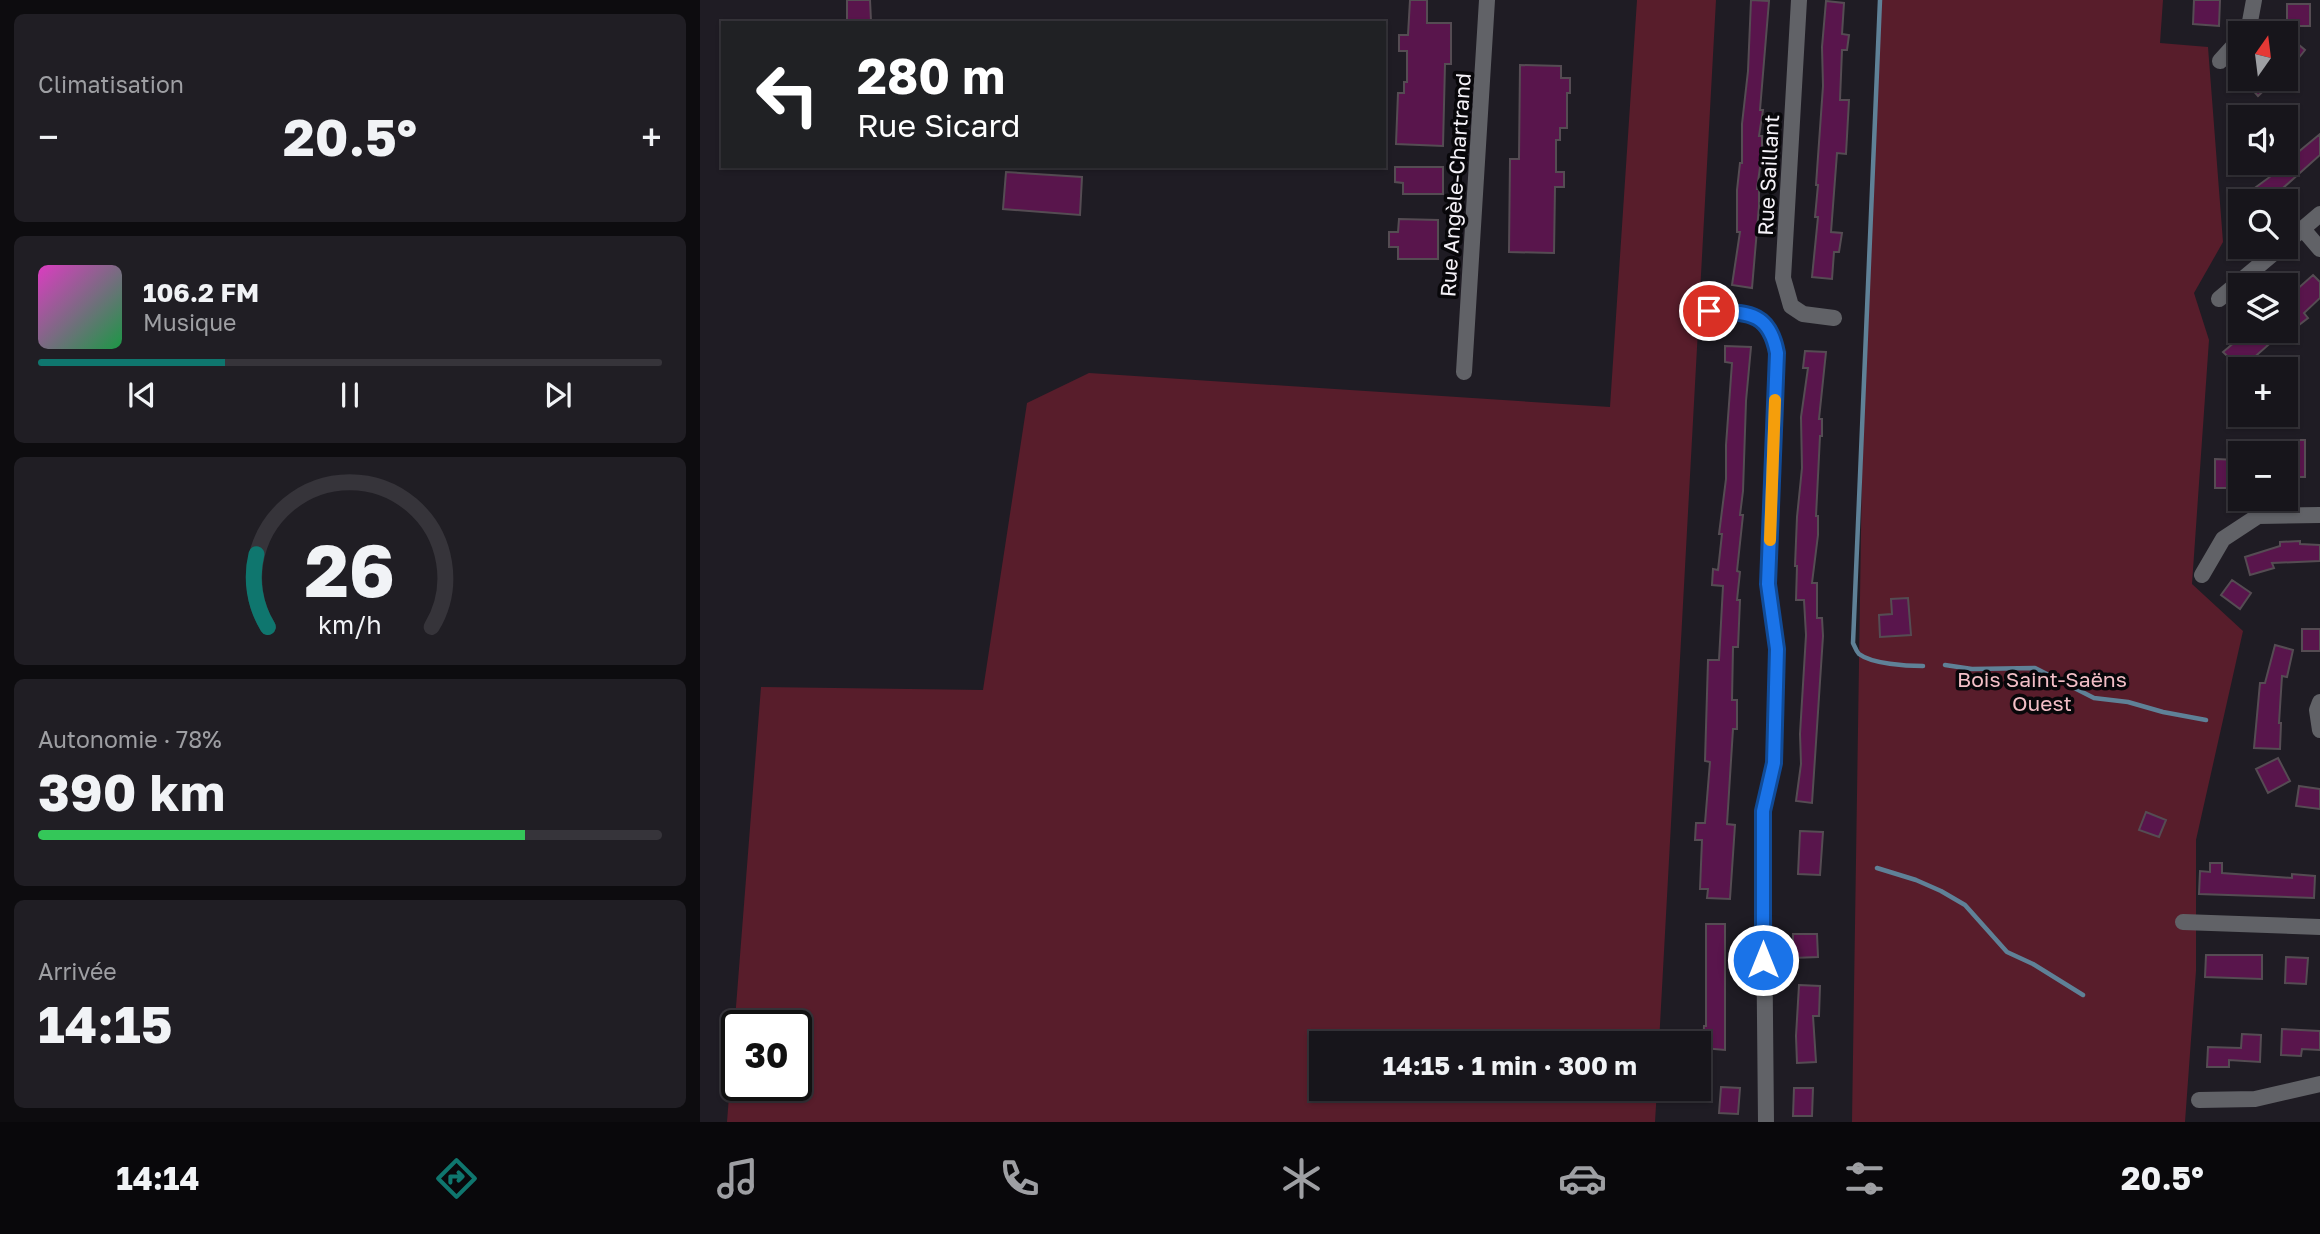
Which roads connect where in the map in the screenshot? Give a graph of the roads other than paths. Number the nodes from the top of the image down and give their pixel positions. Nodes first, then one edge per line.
1 (1487, 0) edge
2 (1799, 0) edge
3 (2254, 0) edge
4 (2250, 21) edge
5 (2228, 52) edge
6 (2220, 61) dead end
7 (2320, 214) edge
8 (2302, 229) junction
9 (2298, 232) edge
10 (2320, 249) edge
11 (2267, 259) edge
12 (2219, 299) dead end
13 (1709, 311) dead end
14 (1835, 318) dead end
15 (1464, 372) dead end
16 (2320, 515) edge
17 (2202, 575) dead end
18 (2320, 702) edge
19 (2320, 730) edge
20 (2183, 922) dead end
21 (2320, 926) edge
22 (2320, 1084) edge
23 (2199, 1100) dead end
24 (1766, 1122) edge

1 - 15 street, Rue Angèle-Chartrand
2 - 14 street, Rue Saillant
3 - 4 street
5 - 6 street
7 - 8 street
8 - 9 street
8 - 10 street
11 - 12 street
13 - 24 street
16 - 17 street
18 - 19 street
20 - 21 street
22 - 23 street

